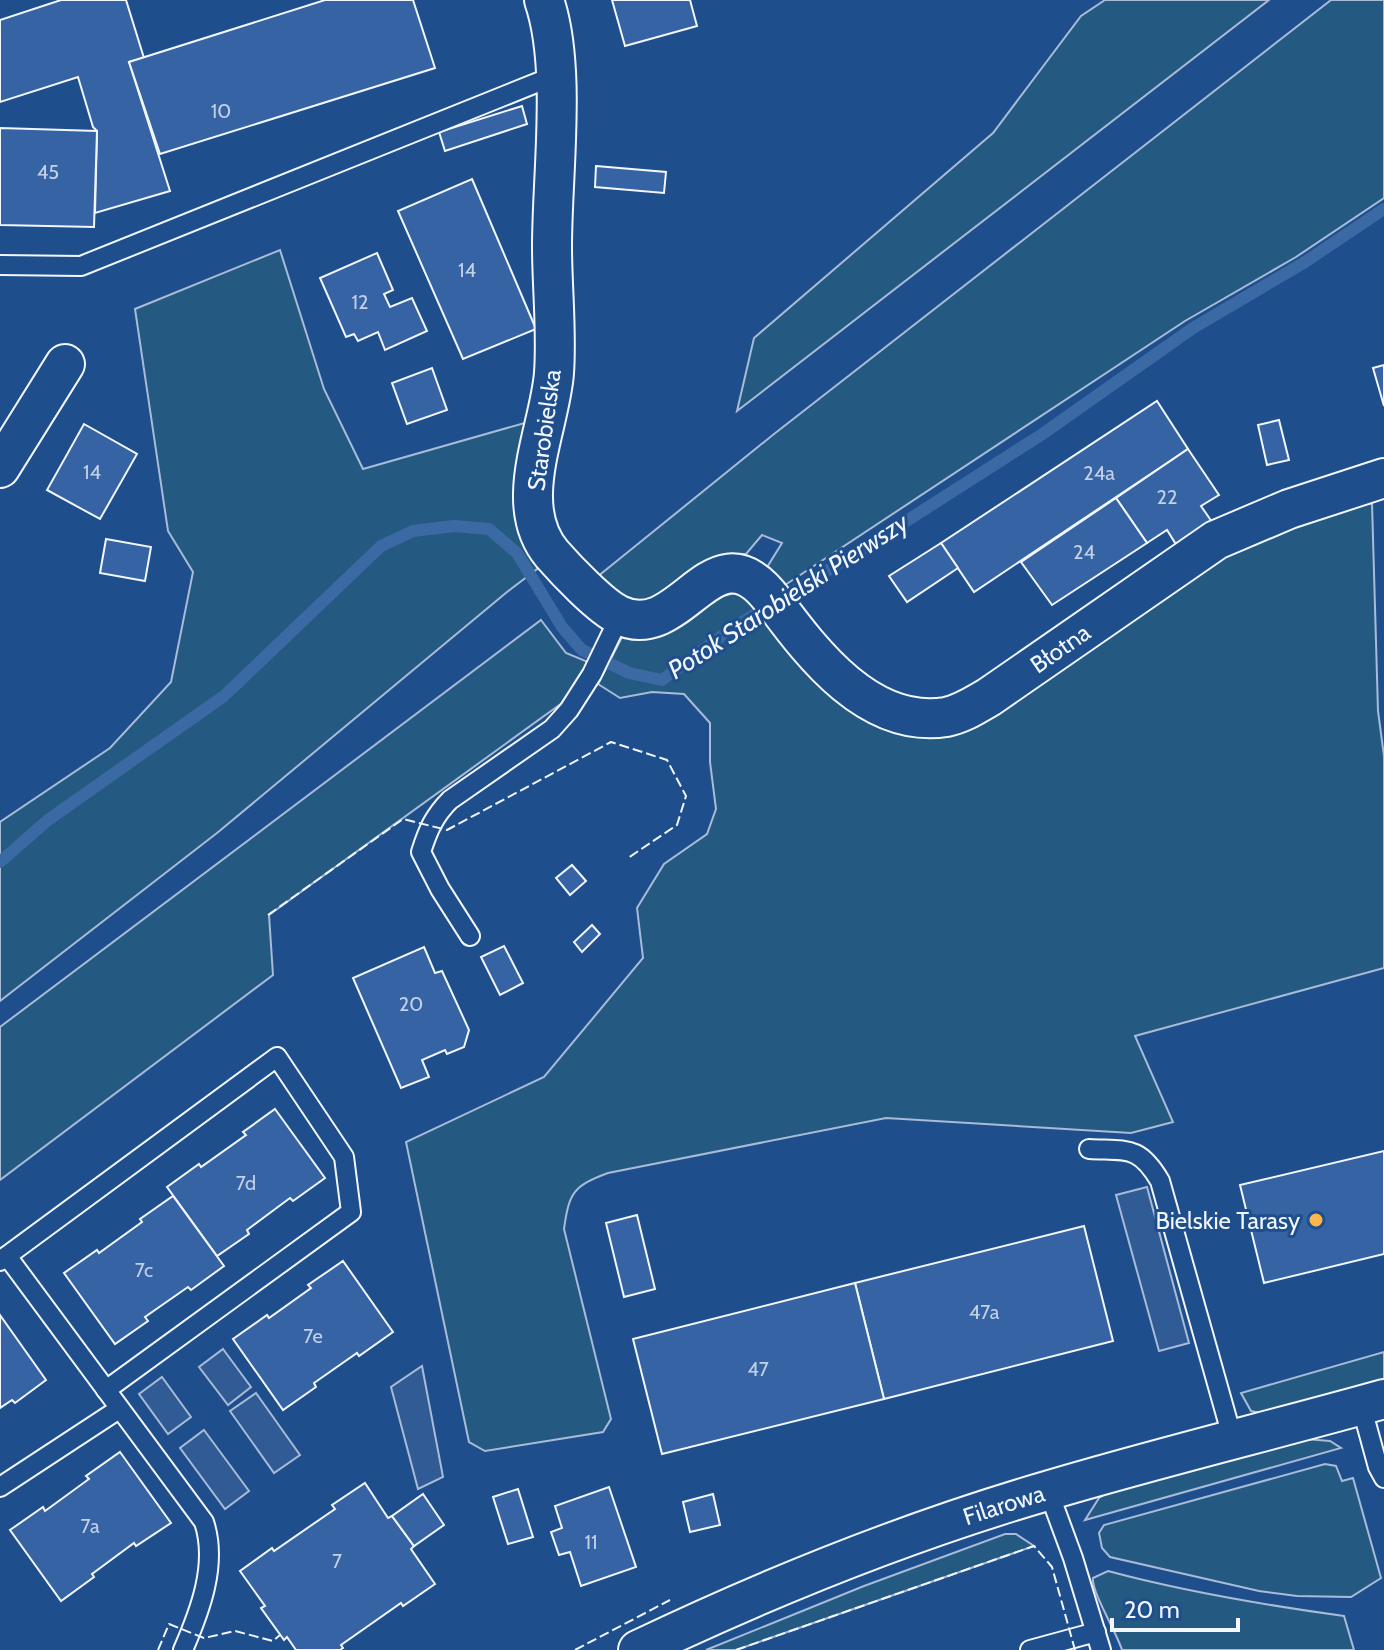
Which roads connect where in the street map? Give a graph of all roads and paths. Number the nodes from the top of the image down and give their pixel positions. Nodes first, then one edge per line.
1 (544, 0) edge
2 (556, 75) junction
3 (0, 265) edge
4 (65, 364) dead end
5 (0, 468) edge
6 (1384, 478) edge
7 (615, 628) junction
8 (470, 936) dead end
9 (1089, 1149) dead end
10 (4, 1259) edge
11 (106, 1390) junction
12 (1373, 1402) edge
13 (119, 1409) junction
14 (1233, 1440) junction
15 (1384, 1478) edge
16 (0, 1487) edge
17 (1048, 1490) junction
18 (1099, 1641) edge
19 (183, 1650) edge
20 (638, 1650) edge
21 (1030, 1650) edge

1 - 2 street, Starobielska
2 - 3 lane
2 - 7 street, Starobielska
4 - 5 street
6 - 7 street, Błotna
7 - 8 lane
9 - 14 lane
10 - 11 lane
10 - 11 lane
11 - 13 lane
12 - 14 street, Filarowa
12 - 15 lane
13 - 16 lane
13 - 19 lane
14 - 17 street, Filarowa
17 - 18 lane
17 - 20 street, Filarowa
18 - 21 lane

